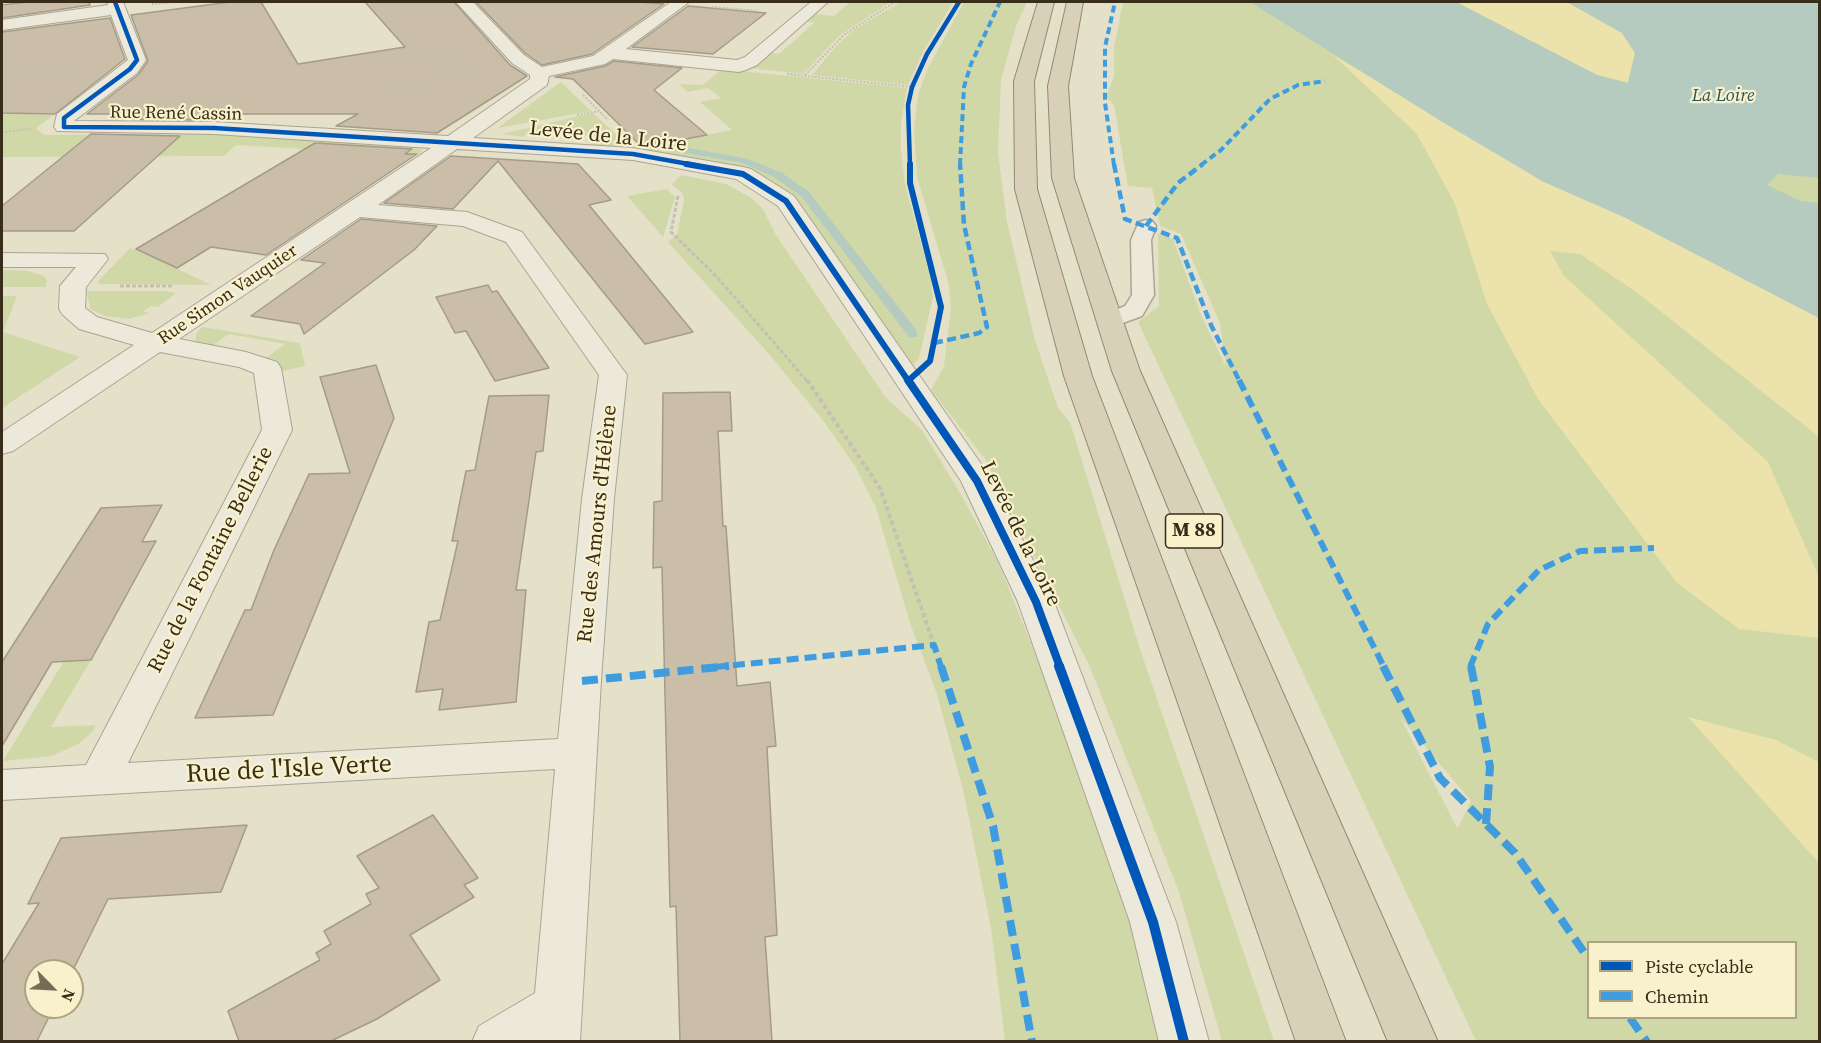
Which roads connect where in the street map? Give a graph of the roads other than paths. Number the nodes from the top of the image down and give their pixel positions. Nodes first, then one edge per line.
1 (464, 2) edge
2 (820, 2) edge
3 (1046, 2) edge
4 (1075, 2) edge
5 (679, 3) edge
6 (117, 5) edge
7 (2, 25) edge
8 (609, 53) junction
9 (540, 69) junction
10 (452, 142) junction
11 (355, 210) junction
12 (1146, 226) dead end
13 (2, 260) edge
14 (1109, 321) junction
15 (157, 343) junction
16 (2, 445) edge
17 (577, 753) junction
18 (98, 782) junction
19 (2, 785) edge
20 (557, 1023) edge
21 (497, 1041) edge
22 (1184, 1041) edge
23 (1321, 1041) edge
24 (1413, 1041) edge

1 - 9 street
2 - 8 street
3 - 23 highway, M 88
4 - 14 highway, M 88
5 - 8 street
6 - 7 street
6 - 10 street, Rue René Cassin
8 - 9 street
9 - 10 street, Rue Simon Vauquier
10 - 11 street, Rue Simon Vauquier
10 - 22 street, Levée de la Loire
11 - 15 street, Rue Simon Vauquier
11 - 17 street, Rue des Amours d'Hélène
12 - 14 lane
13 - 15 street
14 - 24 highway, M 88
15 - 16 street, Rue Simon Vauquier
15 - 18 street, Rue de la Fontaine Bellerie
17 - 18 street, Rue de l'Isle Verte
17 - 20 street, Rue des Amours d'Hélène
18 - 19 street, Rue de l'Isle Verte
20 - 21 street, Rue des Amours d'Hélène

